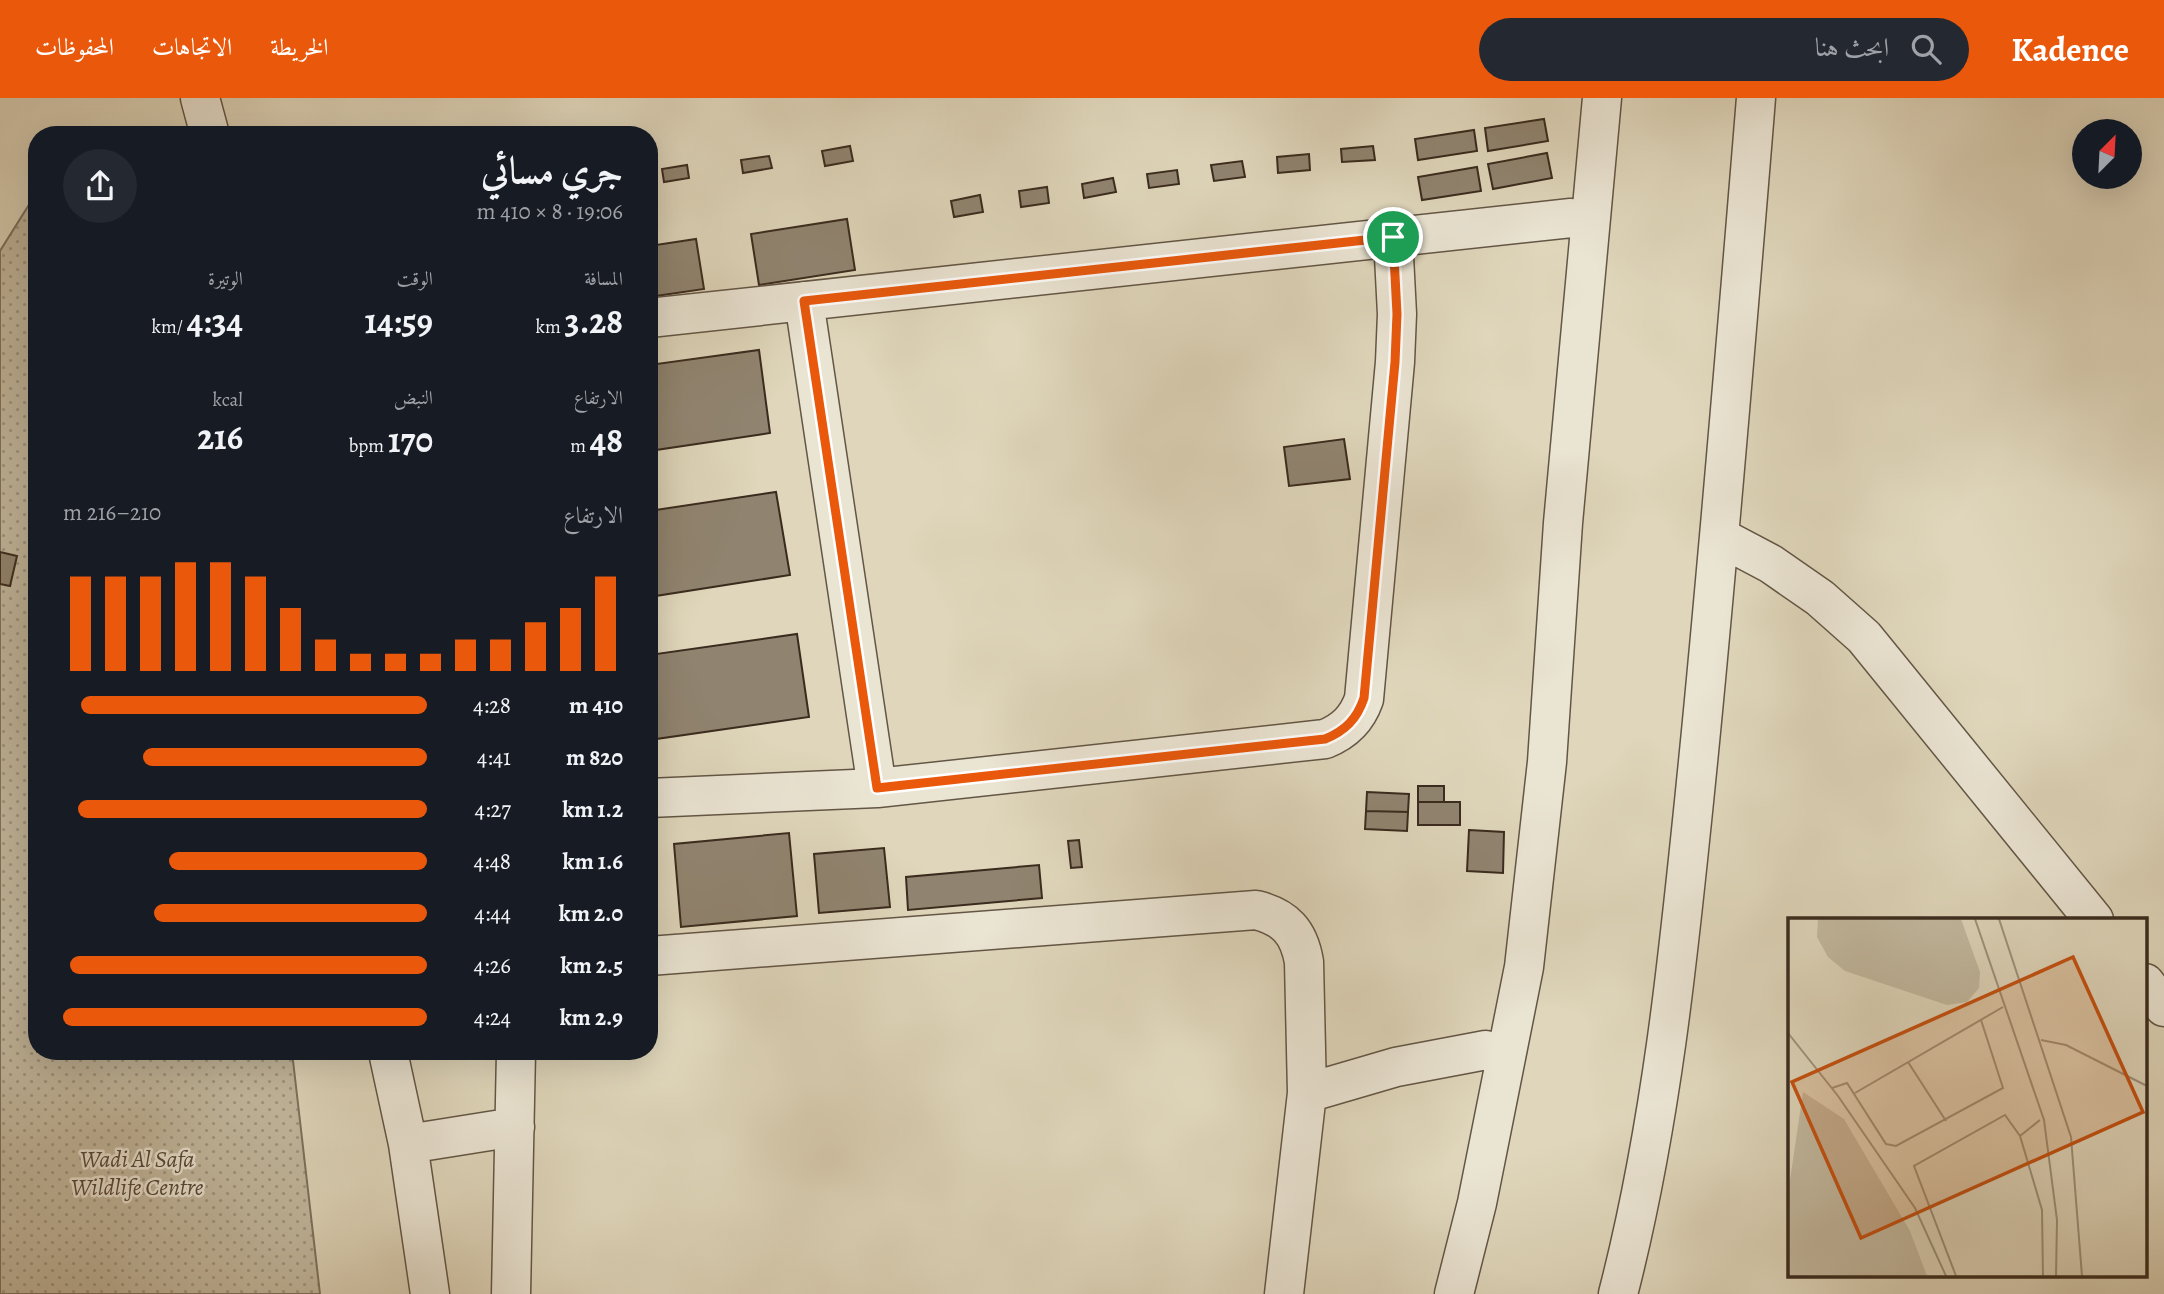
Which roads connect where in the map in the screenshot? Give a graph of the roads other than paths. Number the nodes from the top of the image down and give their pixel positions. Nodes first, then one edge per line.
1 (200, 98) edge
2 (1602, 98) edge
3 (1756, 98) edge
4 (208, 126) edge
5 (1570, 218) dead end
6 (1393, 237) junction
7 (804, 301) junction
8 (658, 317) edge
9 (1720, 537) junction
10 (877, 788) junction
11 (658, 798) edge
12 (2093, 918) edge
13 (658, 955) edge
14 (2146, 984) edge
15 (2164, 1007) edge
16 (1486, 1050) dead end
17 (390, 1060) edge
18 (516, 1060) edge
19 (1307, 1093) junction
20 (515, 1127) junction
21 (408, 1144) junction
22 (430, 1294) edge
23 (511, 1294) edge
24 (1284, 1294) edge
25 (1454, 1294) edge
26 (1618, 1294) edge

1 - 4 street
2 - 25 street
3 - 9 street
5 - 6 street
6 - 7 street
6 - 10 street
7 - 8 street
7 - 10 street
9 - 12 street
9 - 26 street
10 - 11 street
13 - 19 street
14 - 15 street
16 - 19 street
17 - 21 street
18 - 20 street
19 - 24 street
20 - 21 street
20 - 23 street
21 - 22 street

